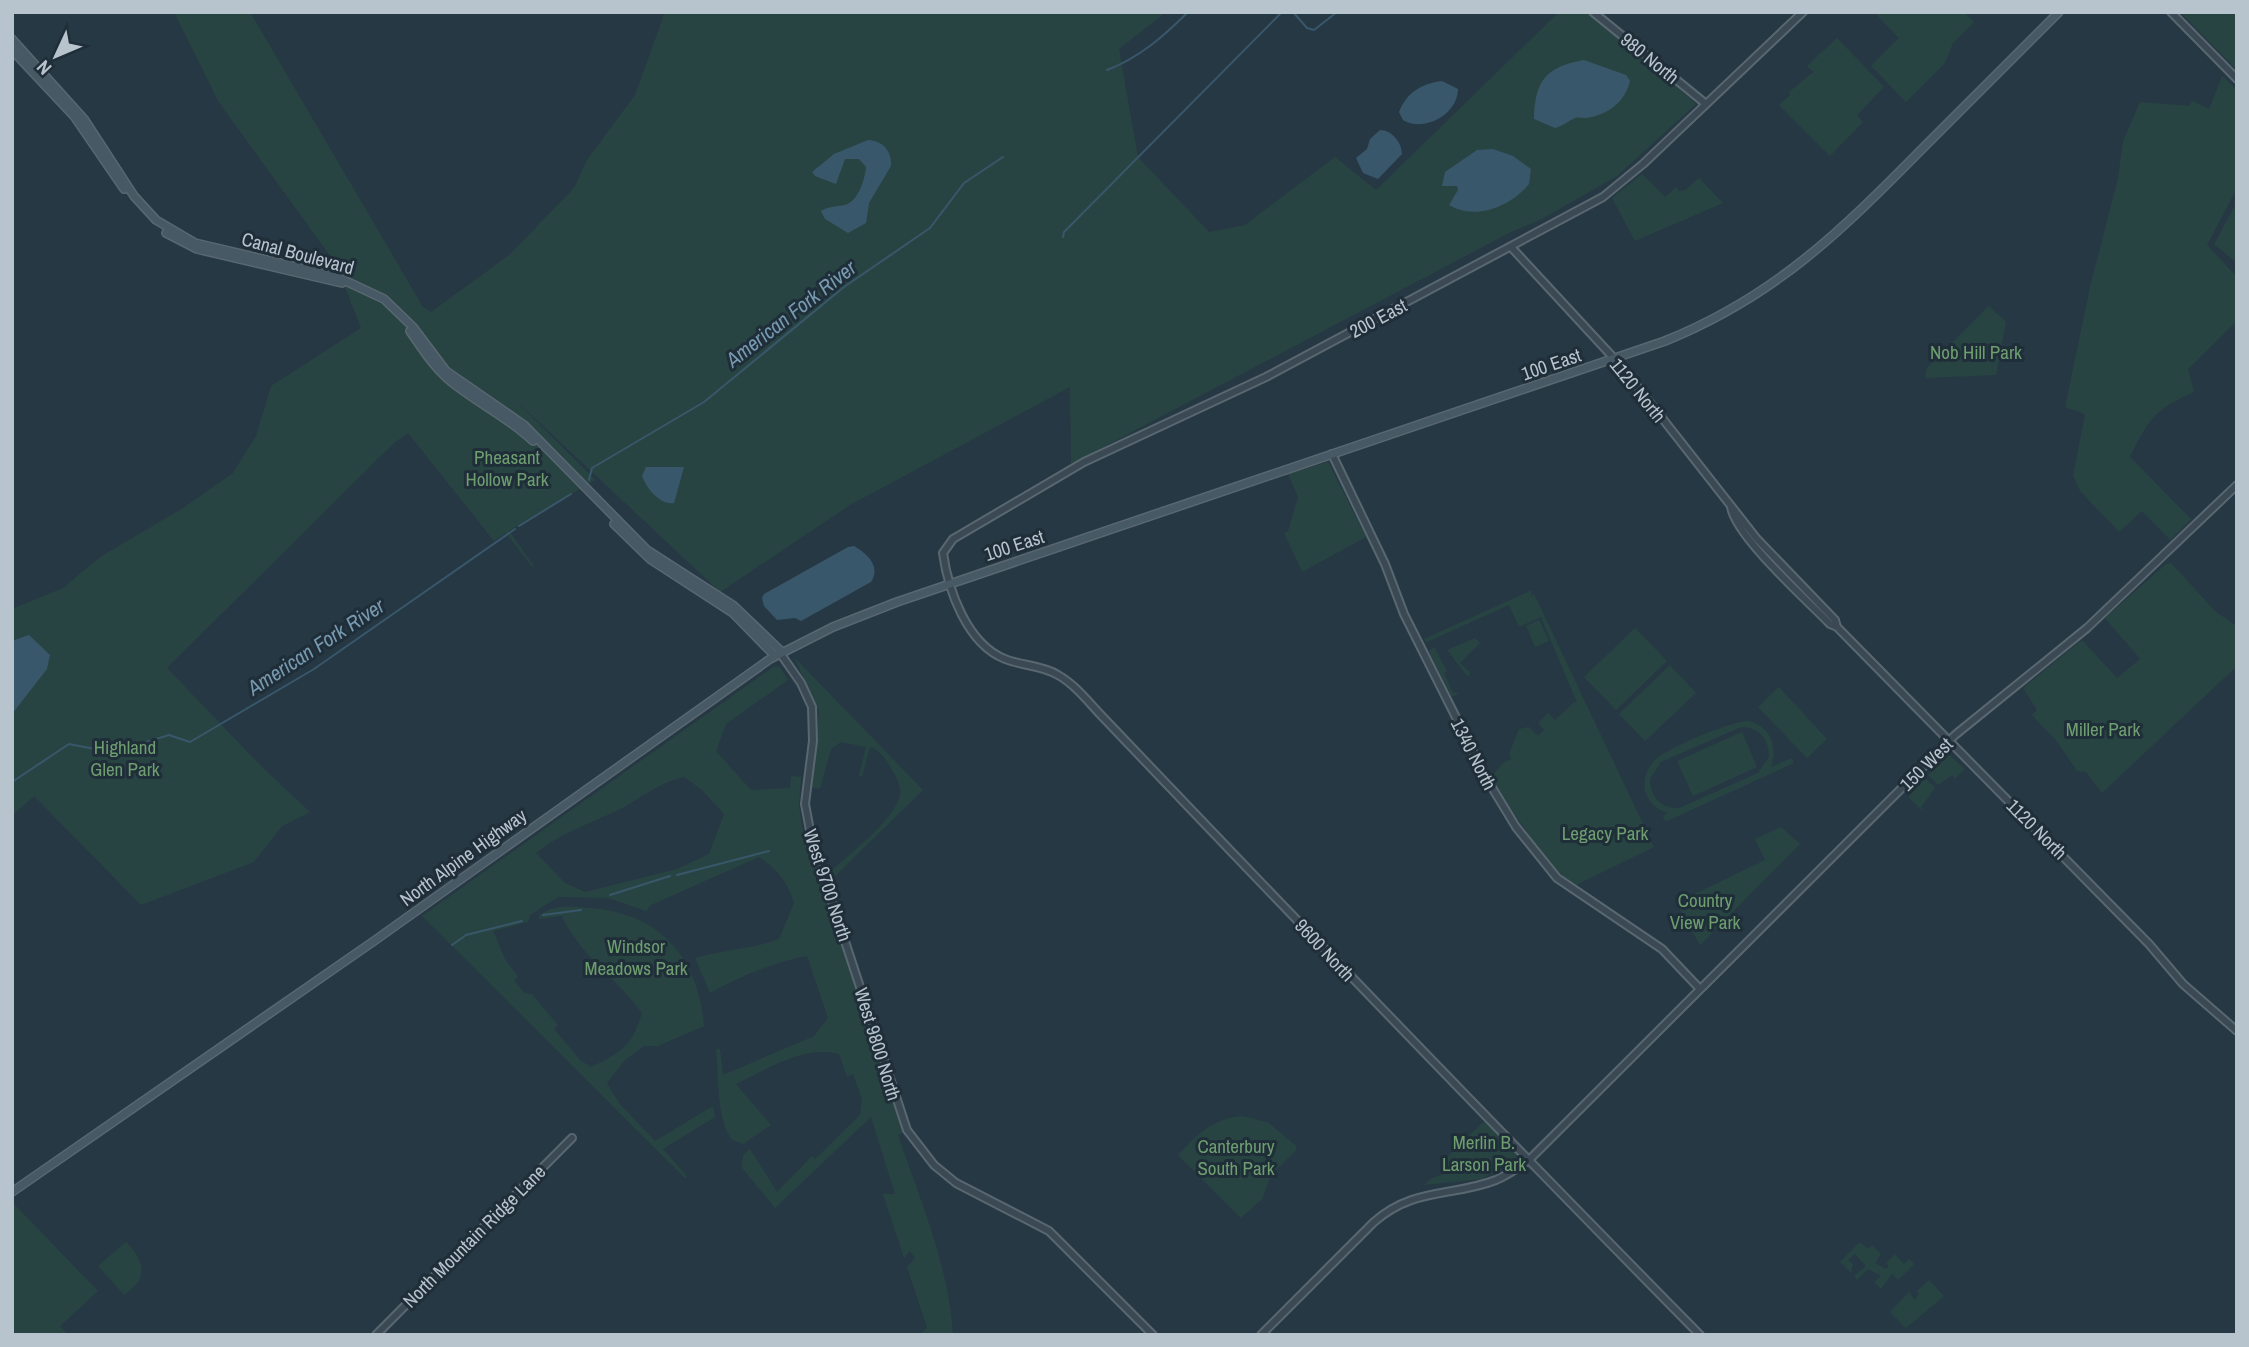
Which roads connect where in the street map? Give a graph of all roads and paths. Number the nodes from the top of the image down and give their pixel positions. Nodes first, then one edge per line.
1 (1593, 12) edge
2 (1803, 12) edge
3 (2059, 12) edge
4 (2171, 12) edge
5 (12, 39) edge
6 (12, 50) edge
7 (2237, 79) edge
8 (1706, 104) junction
9 (1511, 247) junction
10 (1613, 359) junction
11 (1332, 454) junction
12 (2237, 485) edge
13 (954, 582) junction
14 (779, 654) junction
15 (1949, 741) junction
16 (851, 958) joint
17 (1700, 989) junction
18 (2237, 1031) edge
19 (572, 1138) dead end
20 (1529, 1160) junction
21 (12, 1192) edge
22 (376, 1335) edge
23 (1153, 1335) edge
24 (1261, 1335) edge
25 (1700, 1335) edge

1 - 8 street, 980 North
2 - 8 street, 200 East
3 - 10 main road, 100 East
4 - 7 street
5 - 14 main road, Canal Boulevard
6 - 14 main road, Canal Boulevard
8 - 9 street, 200 East
9 - 10 street, 1120 North
9 - 13 street, 200 East
10 - 11 main road, 100 East
10 - 15 street, 1120 North
11 - 13 main road, 100 East
11 - 17 street, 1340 North
12 - 15 street, 150 West
13 - 14 main road, North Alpine Highway
13 - 20 street, 9600 North
14 - 16 street, West 9700 North
14 - 21 main road, North Alpine Highway
15 - 17 street, 150 West
15 - 18 street, 1120 North
16 - 23 street, West 9800 North
17 - 20 street, 150 West
19 - 22 street, North Mountain Ridge Lane
20 - 24 street, 150 West
20 - 25 street, 9600 North

